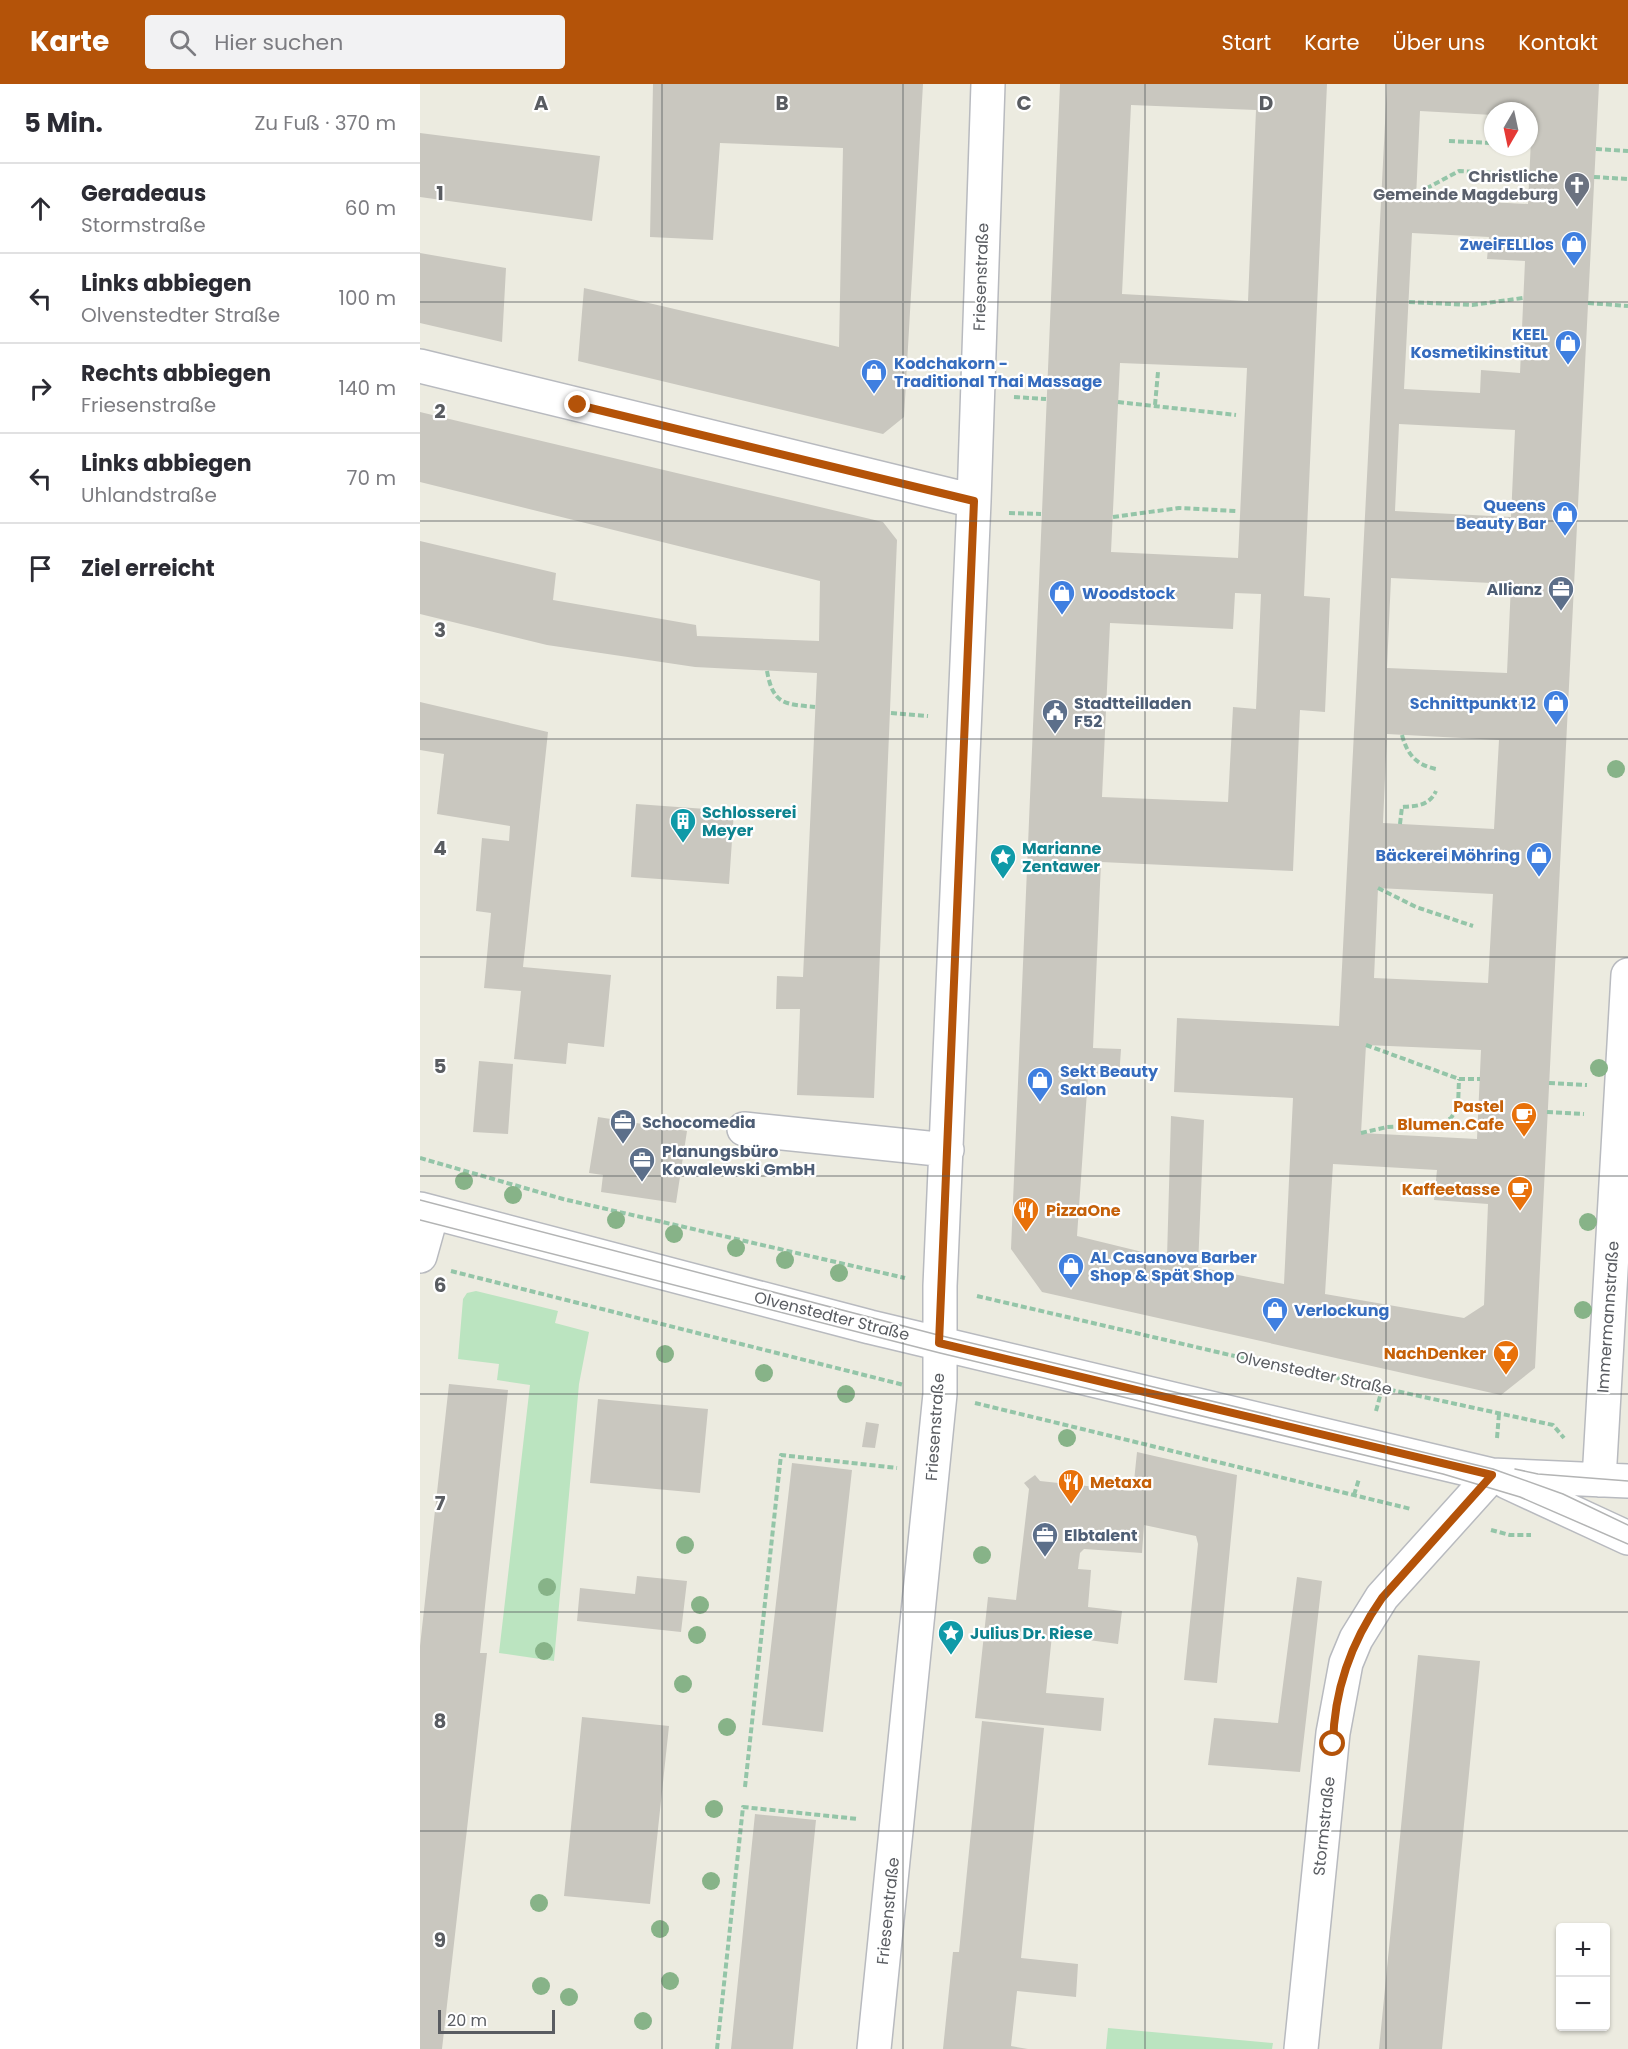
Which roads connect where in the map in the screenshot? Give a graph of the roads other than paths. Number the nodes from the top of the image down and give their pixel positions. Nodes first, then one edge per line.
1 (988, 84) edge
2 (420, 366) edge
3 (974, 501) junction
4 (1628, 975) edge
5 (744, 1129) dead end
6 (947, 1150) junction
7 (426, 1211) edge
8 (420, 1256) edge
9 (939, 1343) junction
10 (1492, 1475) junction
11 (1613, 1481) edge
12 (1628, 1498) edge
13 (1628, 1538) edge
14 (873, 2049) edge
15 (1301, 2049) edge

1 - 3 street, Friesenstraße
2 - 3 street
3 - 6 street, Friesenstraße
4 - 11 street, Immermannstraße
5 - 6 street
6 - 9 street, Friesenstraße
7 - 8 street
7 - 9 street, Olvenstedter Straße
9 - 10 street, Olvenstedter Straße
9 - 14 street, Friesenstraße
10 - 11 street, Olvenstedter Straße
10 - 13 street
10 - 15 street, Stormstraße
11 - 12 street

